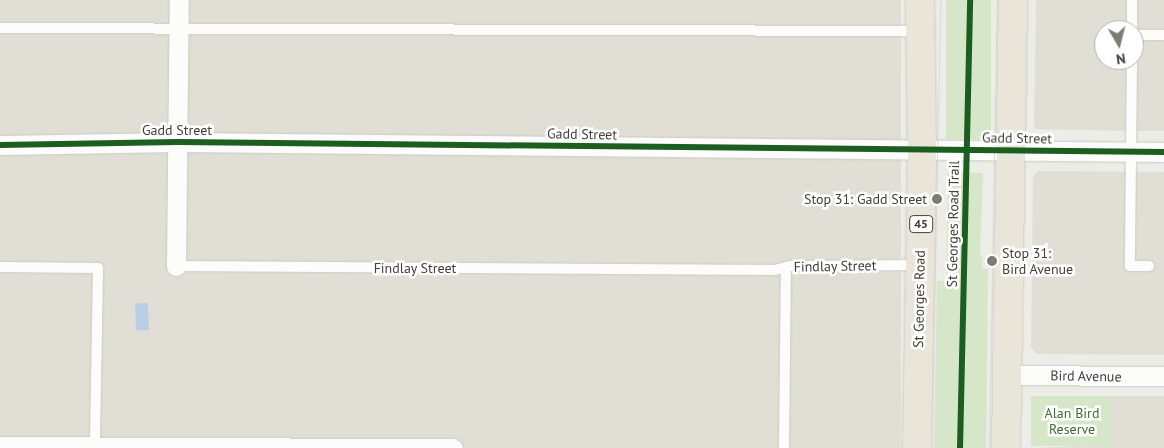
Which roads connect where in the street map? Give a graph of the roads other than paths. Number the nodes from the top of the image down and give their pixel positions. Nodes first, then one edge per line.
1 (179, 0) edge
2 (920, 0) edge
3 (1013, 0) edge
4 (1132, 0) edge
5 (1132, 20) edge
6 (0, 28) edge
7 (179, 29) junction
8 (920, 31) junction
9 (1144, 35) edge
10 (1164, 35) edge
11 (1132, 70) edge
12 (178, 142) junction
13 (0, 145) edge
14 (922, 150) junction
15 (1010, 151) junction
16 (1131, 152) junction
17 (1164, 152) edge
18 (0, 266) edge
19 (176, 266) joint
20 (920, 266) junction
21 (1149, 266) dead end
22 (786, 267) junction
23 (1007, 375) junction
24 (1164, 376) edge
25 (0, 446) edge
26 (95, 447) edge
27 (453, 448) edge
28 (784, 448) edge
29 (916, 448) edge
30 (1006, 448) edge

1 - 7 street, Findlay Street
2 - 8 highway, St Georges Road / 45
3 - 15 highway
4 - 5 lane
6 - 7 lane
7 - 8 lane
7 - 12 street, Findlay Street
8 - 14 highway, St Georges Road / 45
9 - 10 lane
11 - 16 lane
12 - 13 street, Gadd Street
12 - 14 street, Gadd Street
12 - 19 street, Findlay Street
14 - 15 street, Gadd Street
14 - 20 highway, St Georges Road / 45
15 - 16 street, Gadd Street
15 - 23 highway
16 - 17 street, Gadd Street
16 - 21 lane
18 - 26 lane
19 - 22 lane, Findlay Street
20 - 22 lane, Findlay Street
20 - 29 highway, St Georges Road / 45
22 - 28 lane
23 - 24 street, Bird Avenue
23 - 30 highway
25 - 26 street
26 - 27 street

